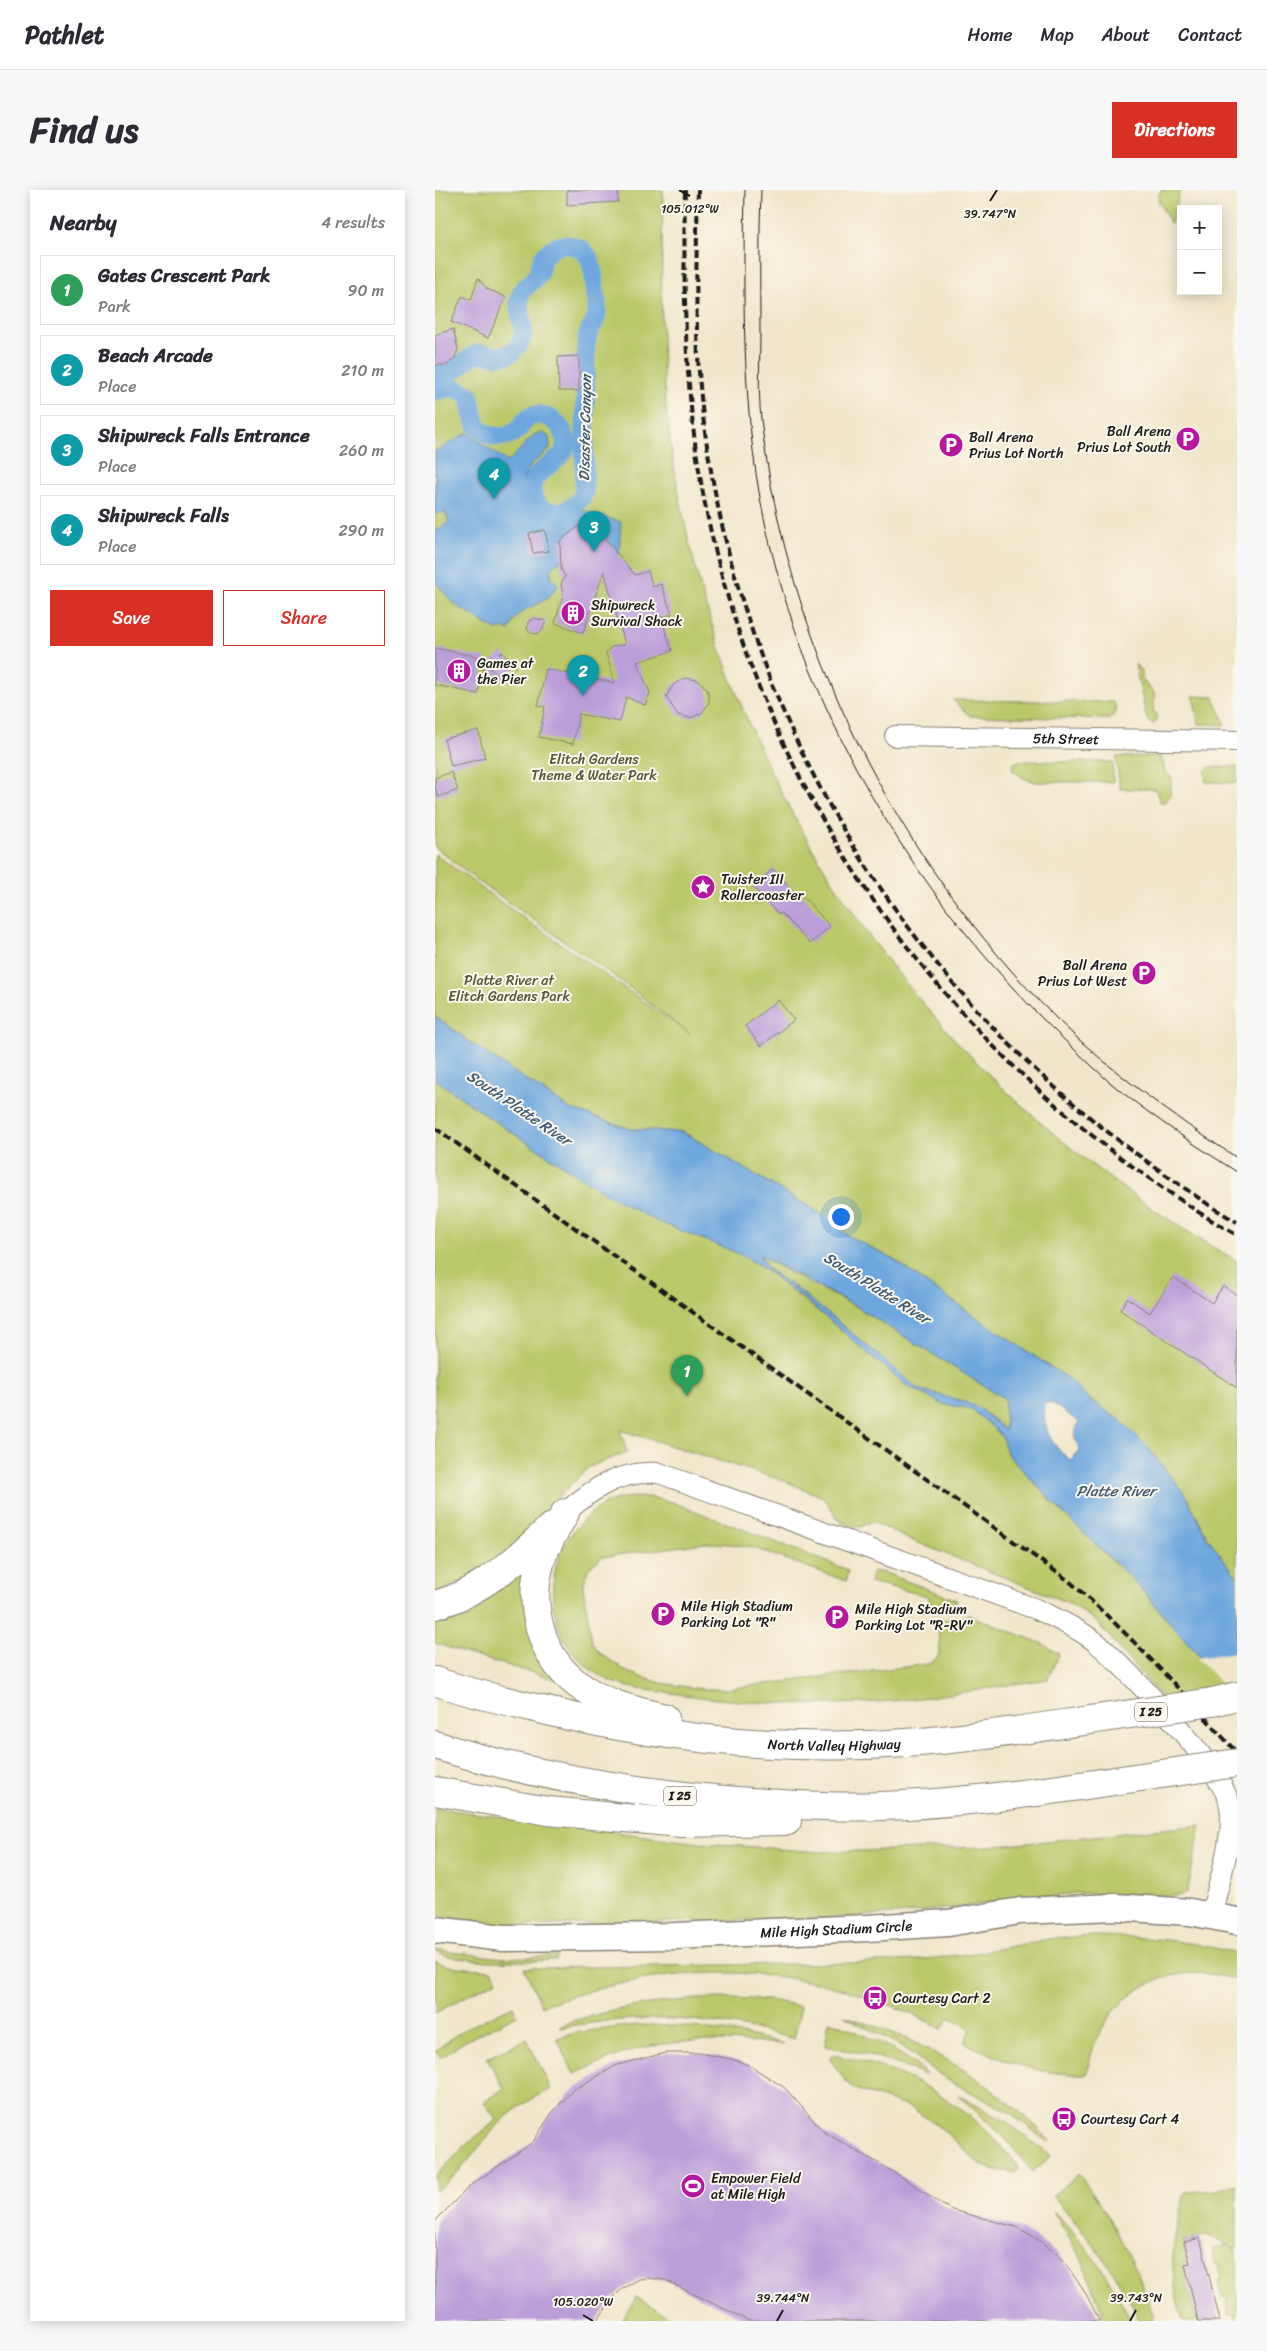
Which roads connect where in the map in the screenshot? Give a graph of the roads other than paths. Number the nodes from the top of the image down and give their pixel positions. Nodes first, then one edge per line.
1 (895, 736) dead end
2 (1237, 741) edge
3 (565, 1513) junction
4 (435, 1606) edge
5 (435, 1681) edge
6 (1229, 1699) edge
7 (435, 1745) edge
8 (867, 1745) junction
9 (1237, 1763) edge
10 (435, 1791) edge
11 (929, 1804) junction
12 (1211, 1915) junction
13 (1237, 1921) edge
14 (435, 1930) edge

1 - 2 street, 5th Street
3 - 4 highway
3 - 8 highway
3 - 12 street
5 - 8 highway, North Valley Highway / I 25
6 - 8 highway, North Valley Highway / I 25, bridge
7 - 11 highway, I 25
9 - 11 highway, I 25, bridge
10 - 11 highway
12 - 13 street, Mile High Stadium Circle
12 - 14 street, Mile High Stadium Circle

